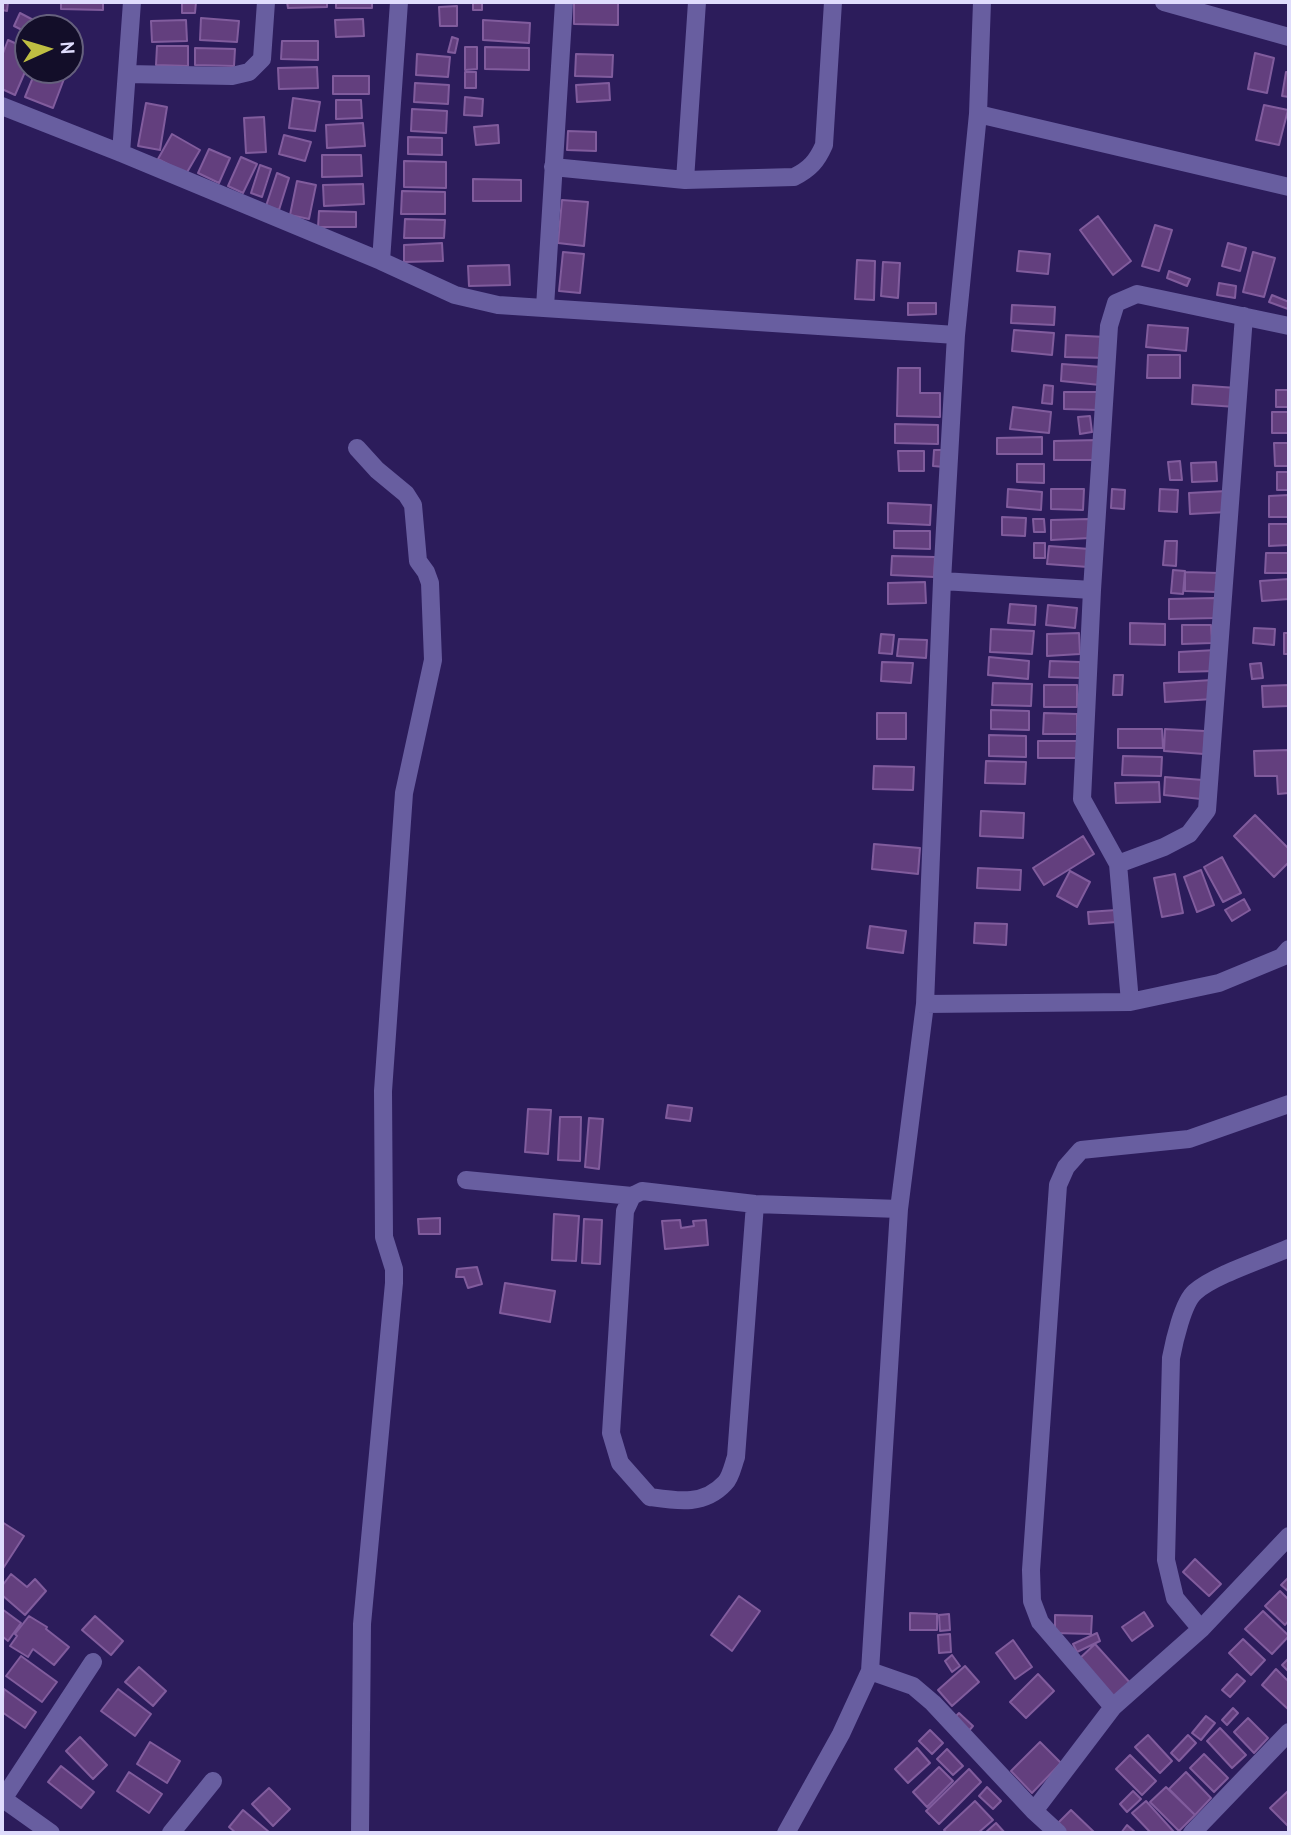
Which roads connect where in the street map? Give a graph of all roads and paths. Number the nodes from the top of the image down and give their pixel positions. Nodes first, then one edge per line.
1 (132, 2) edge
2 (266, 2) edge
3 (399, 2) edge
4 (564, 2) edge
5 (697, 2) edge
6 (833, 2) edge
7 (982, 2) edge
8 (1164, 2) edge
9 (1289, 37) edge
10 (127, 74) junction
11 (2, 106) edge
12 (978, 114) junction
13 (121, 153) junction
14 (553, 167) junction
15 (685, 180) junction
16 (1289, 187) edge
17 (381, 261) junction
18 (545, 307) junction
19 (1244, 316) junction
20 (1289, 326) edge
21 (956, 335) junction
22 (357, 448) dead end
23 (942, 581) junction
24 (1092, 590) junction
25 (1118, 864) junction
26 (1287, 957) edge
27 (1130, 1002) junction
28 (925, 1004) junction
29 (1289, 1104) edge
30 (466, 1180) dead end
31 (632, 1196) junction
32 (755, 1203) junction
33 (899, 1209) junction
34 (1289, 1248) edge
35 (1289, 1536) edge
36 (1201, 1629) junction
37 (93, 1662) dead end
38 (870, 1671) junction
39 (1113, 1707) junction
40 (1289, 1732) edge
41 (213, 1781) dead end
42 (2, 1799) edge
43 (1034, 1811) junction
44 (51, 1833) edge
45 (171, 1833) edge
46 (360, 1833) edge
47 (786, 1833) edge
48 (1058, 1833) edge
49 (1192, 1833) edge

1 - 10 street
2 - 10 street
3 - 17 street
4 - 14 street
5 - 15 street
6 - 15 street
7 - 12 street
8 - 9 street
10 - 13 street
11 - 13 street
12 - 16 street
12 - 21 street
13 - 17 street
14 - 15 street
14 - 18 street
17 - 18 street
18 - 21 street
19 - 20 street
19 - 24 street
19 - 25 street
21 - 23 street
22 - 46 street
23 - 24 street
23 - 28 street
24 - 25 street
25 - 27 street
26 - 27 street
27 - 28 street
28 - 33 street
29 - 39 street
30 - 31 street
31 - 32 street
31 - 32 street
32 - 33 street
33 - 38 street
34 - 36 street
35 - 36 street
36 - 39 street
37 - 42 street
38 - 43 street
38 - 47 street
39 - 43 street
40 - 49 street
41 - 45 street
42 - 44 street
43 - 48 street

